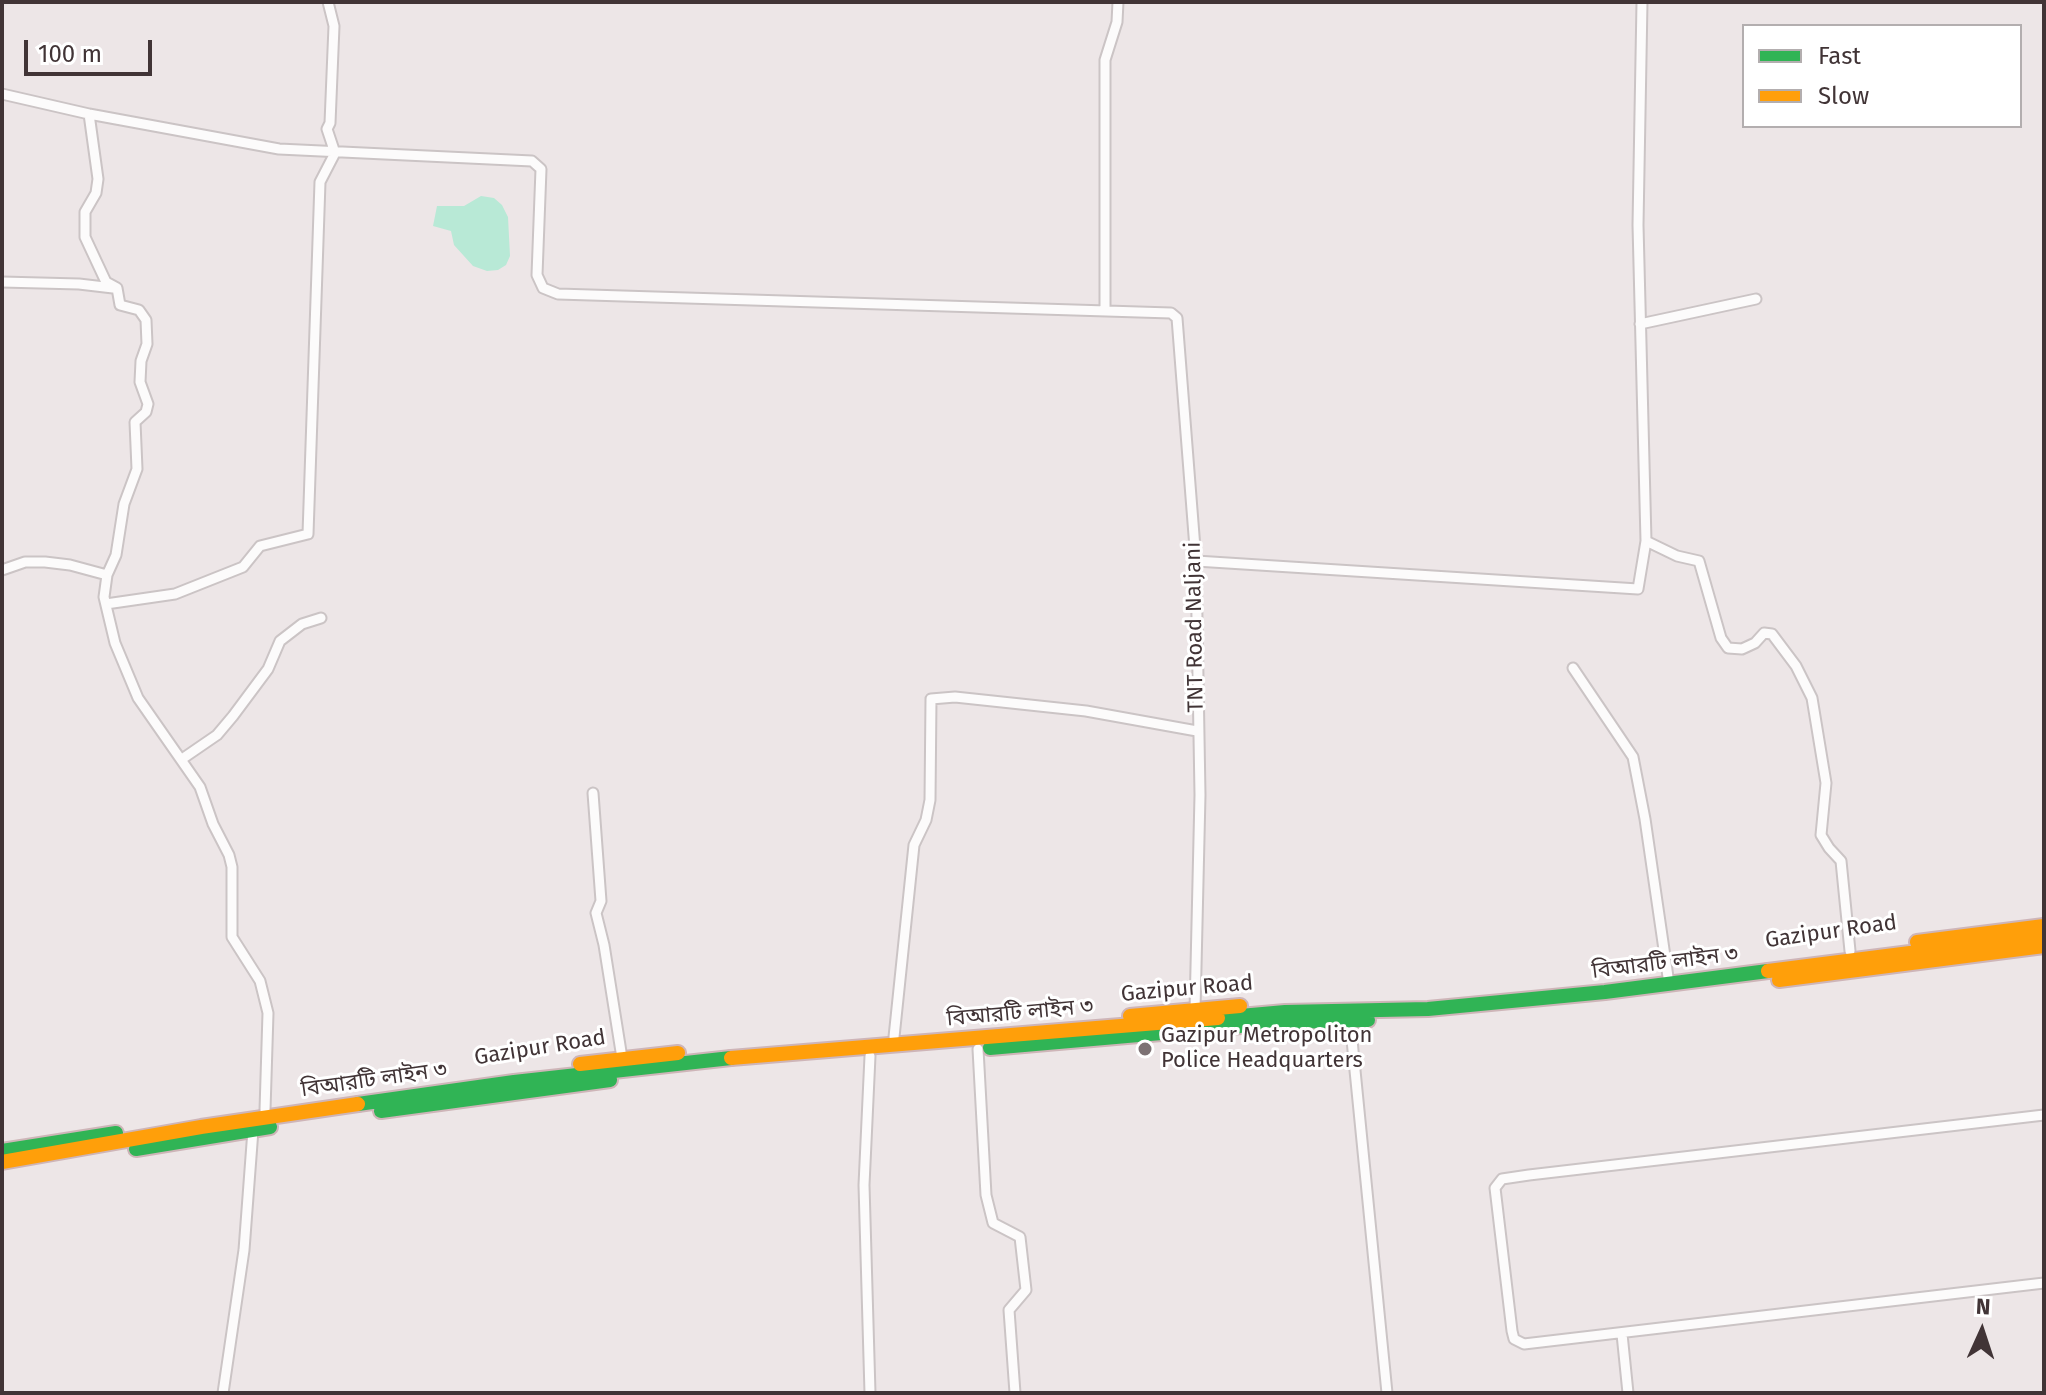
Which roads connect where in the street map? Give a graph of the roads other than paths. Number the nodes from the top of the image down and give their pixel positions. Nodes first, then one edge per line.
1 (328, 2) edge
2 (1118, 2) edge
3 (1642, 2) edge
4 (2, 94) edge
5 (89, 114) junction
6 (335, 153) junction
7 (2, 282) edge
8 (117, 288) junction
9 (1756, 299) dead end
10 (1105, 311) junction
11 (1640, 324) junction
12 (1646, 541) junction
13 (1196, 561) junction
14 (2, 570) edge
15 (107, 575) junction
16 (106, 604) junction
17 (321, 618) dead end
18 (1573, 668) dead end
19 (1197, 731) junction
20 (182, 759) junction
21 (593, 793) dead end
22 (2044, 926) edge
23 (2044, 936) edge
24 (2044, 946) edge
25 (1850, 951) junction
26 (1668, 977) junction
27 (1195, 1010) junction
28 (1350, 1020) junction
29 (894, 1037) junction
30 (978, 1049) junction
31 (870, 1056) junction
32 (622, 1058) junction
33 (265, 1110) junction
34 (2044, 1115) edge
35 (253, 1130) junction
36 (2, 1151) edge
37 (2, 1162) edge
38 (2, 1169) edge
39 (2044, 1283) edge
40 (1622, 1334) junction
41 (223, 1393) edge
42 (870, 1393) edge
43 (1015, 1393) edge
44 (1387, 1393) edge
45 (1628, 1393) edge

1 - 6 street
2 - 10 street
3 - 11 street
4 - 5 street
5 - 6 street
5 - 8 street
6 - 10 street
6 - 16 street
7 - 8 street
8 - 15 street
9 - 11 street
10 - 13 street, TNT Road Naljani
11 - 12 street
12 - 13 street
12 - 25 street
13 - 19 street, TNT Road Naljani
14 - 15 street
15 - 16 street
16 - 20 street
17 - 20 street
18 - 26 street
19 - 27 street, TNT Road Naljani
19 - 29 street
20 - 33 street
21 - 32 street
22 - 25 main road, Gazipur Road
23 - 37 main road, বিআরটি লাইন ৩
24 - 28 main road, Gazipur Road
25 - 26 main road, Gazipur Road
26 - 27 main road, Gazipur Road
27 - 29 main road, Gazipur Road
28 - 30 main road, Gazipur Road
28 - 44 street
29 - 32 main road, Gazipur Road
30 - 31 main road, Gazipur Road
30 - 43 street
31 - 35 main road, Gazipur Road
31 - 42 street
32 - 33 main road, Gazipur Road
33 - 36 main road, Gazipur Road
34 - 40 street
35 - 38 main road, Gazipur Road
35 - 41 street
39 - 40 street
40 - 45 street

